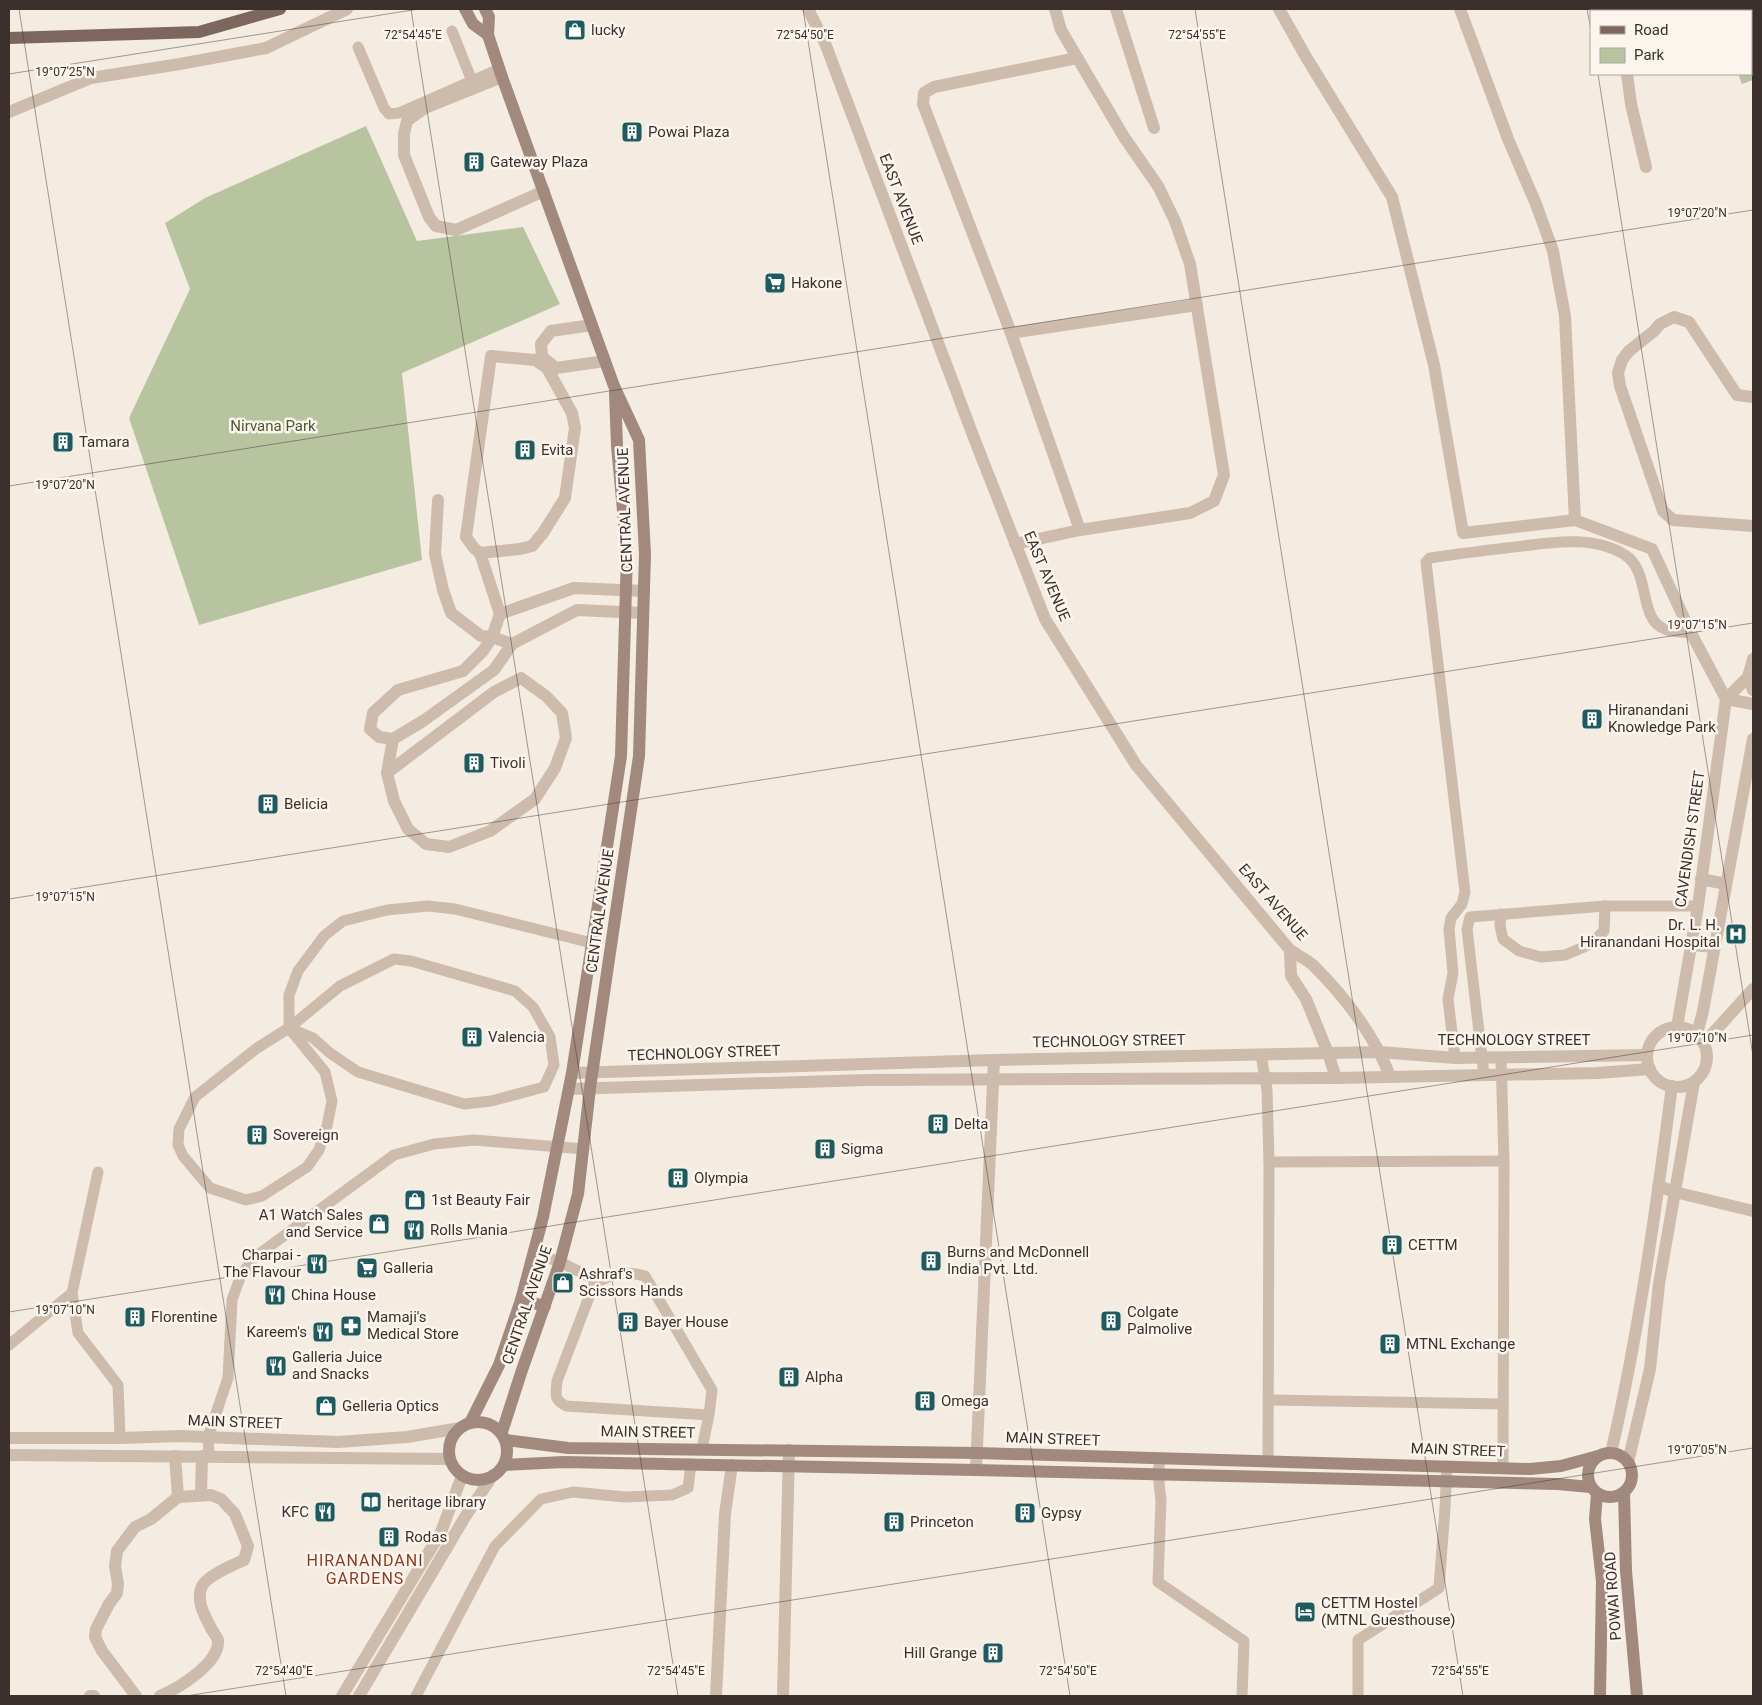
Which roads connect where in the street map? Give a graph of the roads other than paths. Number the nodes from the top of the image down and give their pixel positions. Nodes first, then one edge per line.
1 (280, 9) edge
2 (347, 9) edge
3 (465, 9) edge
4 (485, 9) edge
5 (808, 9) edge
6 (1055, 9) edge
7 (1116, 9) edge
8 (1279, 9) edge
9 (1460, 9) edge
10 (452, 31) dead end
11 (488, 35) junction
12 (9, 38) edge
13 (358, 47) dead end
14 (1077, 58) junction
15 (501, 73) junction
16 (1627, 75) edge
17 (472, 81) junction
18 (9, 112) edge
19 (1154, 128) dead end
20 (1646, 167) dead end
21 (544, 191) junction
22 (1197, 305) junction
23 (592, 325) junction
24 (1010, 332) junction
25 (605, 361) junction
26 (614, 386) junction
27 (1753, 397) edge
28 (438, 500) dead end
29 (1575, 520) junction
30 (1753, 526) edge
31 (1080, 530) junction
32 (1016, 544) junction
33 (480, 553) junction
34 (582, 588) junction
35 (626, 590) junction
36 (644, 591) junction
37 (583, 610) junction
38 (626, 612) junction
39 (643, 613) junction
40 (500, 614) junction
41 (1691, 633) junction
42 (492, 637) junction
43 (512, 644) junction
44 (1753, 658) edge
45 (1748, 677) junction
46 (1753, 690) edge
47 (1726, 699) junction
48 (1753, 704) edge
49 (393, 739) junction
50 (1753, 739) edge
51 (387, 774) junction
52 (1753, 800) edge
53 (1741, 806) junction
54 (1701, 879) junction
55 (1726, 884) junction
56 (1605, 906) junction
57 (1698, 906) junction
58 (1501, 914) junction
59 (592, 943) junction
60 (1691, 945) junction
61 (1715, 947) junction
62 (1290, 950) junction
63 (1753, 989) edge
64 (1676, 1027) junction
65 (289, 1028) junction
66 (1700, 1039) junction
67 (1380, 1052) junction
68 (1328, 1054) junction
69 (1261, 1055) junction
70 (1647, 1055) junction
71 (1455, 1058) junction
72 (1483, 1058) junction
73 (1501, 1058) junction
74 (994, 1060) junction
75 (789, 1067) junction
76 (1650, 1069) junction
77 (593, 1073) junction
78 (572, 1074) junction
79 (1502, 1074) junction
80 (1484, 1075) junction
81 (1390, 1076) junction
82 (1264, 1078) junction
83 (1336, 1078) junction
84 (993, 1079) junction
85 (789, 1082) junction
86 (1694, 1082) junction
87 (1672, 1086) junction
88 (590, 1088) junction
89 (569, 1089) junction
90 (558, 1146) junction
91 (584, 1149) junction
92 (1504, 1160) junction
93 (1269, 1162) junction
94 (98, 1172) dead end
95 (1658, 1186) junction
96 (1675, 1192) junction
97 (1753, 1210) edge
98 (534, 1253) junction
99 (560, 1262) junction
100 (598, 1281) junction
101 (72, 1294) junction
102 (521, 1300) junction
103 (545, 1306) junction
104 (9, 1345) edge
105 (1268, 1400) junction
106 (1503, 1404) junction
107 (710, 1415) junction
108 (465, 1425) junction
109 (504, 1436) junction
110 (208, 1437) junction
111 (9, 1438) edge
112 (120, 1438) junction
113 (352, 1441) junction
114 (702, 1449) junction
115 (789, 1450) junction
116 (978, 1453) junction
117 (1611, 1453) junction
118 (9, 1455) edge
119 (120, 1456) junction
120 (175, 1456) junction
121 (205, 1456) junction
122 (1598, 1456) junction
123 (346, 1457) junction
124 (1160, 1458) junction
125 (450, 1459) junction
126 (1268, 1461) junction
127 (1628, 1462) junction
128 (691, 1464) junction
129 (504, 1465) junction
130 (732, 1465) junction
131 (788, 1466) junction
132 (1447, 1466) junction
133 (1503, 1468) junction
134 (976, 1470) junction
135 (1158, 1474) junction
136 (493, 1475) junction
137 (462, 1476) junction
138 (1446, 1482) junction
139 (1594, 1490) junction
140 (1624, 1493) junction
141 (201, 1495) junction
142 (178, 1497) junction
143 (428, 1554) junction
144 (440, 1558) junction
145 (352, 1679) junction
146 (362, 1691) edge
147 (90, 1696) edge
148 (94, 1696) edge
149 (136, 1696) edge
150 (160, 1696) edge
151 (342, 1696) edge
152 (416, 1696) edge
153 (716, 1696) edge
154 (783, 1696) edge
155 (1242, 1696) edge
156 (1358, 1696) edge
157 (1600, 1696) edge
158 (1637, 1696) edge

1 - 12 main road
2 - 18 street
3 - 11 main road
4 - 11 main road, CENTRAL AVENUE
5 - 32 street, EAST AVENUE
6 - 14 street
7 - 19 street
8 - 29 street
9 - 29 street
10 - 17 lane
11 - 15 main road, CENTRAL AVENUE
13 - 17 lane
14 - 22 street
14 - 24 street
15 - 17 lane
15 - 21 main road, CENTRAL AVENUE
15 - 21 street
16 - 20 street
21 - 23 main road, CENTRAL AVENUE
22 - 24 street
22 - 31 street
23 - 25 main road, CENTRAL AVENUE
23 - 25 street
24 - 31 street
25 - 26 main road, CENTRAL AVENUE
26 - 35 main road, CENTRAL AVENUE
26 - 36 main road, CENTRAL AVENUE
27 - 30 street
28 - 42 street
29 - 41 street
31 - 32 street
32 - 62 street, EAST AVENUE
33 - 33 street
33 - 40 street
34 - 35 street
34 - 37 street
34 - 40 street
35 - 36 street
35 - 38 main road, CENTRAL AVENUE
36 - 39 main road, CENTRAL AVENUE
37 - 38 street
37 - 43 street
38 - 39 street
38 - 59 main road, CENTRAL AVENUE
39 - 77 main road, CENTRAL AVENUE
40 - 42 street
41 - 47 street
41 - 71 lane
42 - 43 street
42 - 49 street
43 - 49 street
44 - 45 street
45 - 46 street
45 - 47 street
47 - 48 street
47 - 54 street, CAVENDISH STREET
49 - 51 street
50 - 53 street
51 - 51 street
52 - 53 street
53 - 55 street
54 - 55 street
54 - 57 street, CAVENDISH STREET
55 - 61 street
56 - 57 lane
56 - 58 lane
56 - 58 lane
57 - 60 street, CAVENDISH STREET
58 - 72 lane
59 - 65 lane
59 - 78 main road, CENTRAL AVENUE
60 - 61 street
60 - 64 street, CAVENDISH STREET
61 - 66 street
62 - 67 street, EAST AVENUE
62 - 68 street
63 - 66 street
64 - 66 street
64 - 70 street
65 - 65 lane
65 - 65 lane
66 - 86 street
67 - 68 street, TECHNOLOGY STREET
67 - 71 street, TECHNOLOGY STREET
67 - 81 street, EAST AVENUE
68 - 69 street, TECHNOLOGY STREET
68 - 83 street
69 - 74 street, TECHNOLOGY STREET
69 - 82 lane
70 - 73 street, TECHNOLOGY STREET
70 - 76 street
71 - 72 street, TECHNOLOGY STREET
72 - 73 street, TECHNOLOGY STREET
72 - 80 lane
73 - 79 lane
74 - 75 street, TECHNOLOGY STREET
74 - 84 street
75 - 77 street, TECHNOLOGY STREET
75 - 85 street
76 - 79 street
76 - 87 street
77 - 78 street, TECHNOLOGY STREET
77 - 88 main road, CENTRAL AVENUE
78 - 89 main road, CENTRAL AVENUE
79 - 80 street
79 - 92 lane
80 - 81 street
81 - 83 street
82 - 83 street
82 - 84 street
82 - 93 lane
84 - 85 street
84 - 116 street
85 - 88 street
86 - 87 street
86 - 96 street
87 - 95 street
88 - 89 street
88 - 91 main road, CENTRAL AVENUE
89 - 90 main road, CENTRAL AVENUE
90 - 91 lane
90 - 98 main road, CENTRAL AVENUE
90 - 110 lane
91 - 99 main road, CENTRAL AVENUE
92 - 93 lane
92 - 106 lane
93 - 105 lane
94 - 101 lane
95 - 96 street
95 - 117 street
96 - 97 street
96 - 127 street
98 - 99 lane
98 - 102 main road, CENTRAL AVENUE
99 - 100 lane
99 - 103 main road, CENTRAL AVENUE
100 - 107 lane
100 - 107 lane
101 - 104 lane
101 - 112 lane
102 - 103 main road
102 - 108 main road, CENTRAL AVENUE
103 - 109 main road, CENTRAL AVENUE
105 - 106 lane
105 - 126 lane
106 - 133 lane
107 - 114 lane
108 - 109 main road
108 - 113 street, MAIN STREET
108 - 125 main road
109 - 114 main road, MAIN STREET
109 - 129 main road
110 - 112 street, MAIN STREET
110 - 113 street, MAIN STREET
110 - 121 lane
111 - 112 street, MAIN STREET
112 - 119 street
113 - 123 street
114 - 115 main road, MAIN STREET
115 - 116 main road, MAIN STREET
115 - 131 street
116 - 124 main road, MAIN STREET
116 - 134 street
117 - 122 main road
117 - 127 main road
118 - 119 street
119 - 120 street
120 - 121 street
120 - 142 street
121 - 123 street
121 - 141 street
122 - 133 main road, MAIN STREET
122 - 139 main road
123 - 125 street
124 - 126 main road, MAIN STREET
124 - 135 lane
125 - 137 main road
126 - 132 main road, MAIN STREET
127 - 140 main road
128 - 129 main road, MAIN STREET
128 - 130 main road, MAIN STREET
128 - 152 lane
129 - 136 main road
130 - 131 main road, MAIN STREET
130 - 153 street
131 - 134 main road, MAIN STREET
131 - 154 street
132 - 133 main road, MAIN STREET
132 - 138 lane
134 - 135 main road, MAIN STREET
135 - 138 main road, MAIN STREET
135 - 155 lane
136 - 137 main road
136 - 144 street
137 - 143 street
138 - 139 main road, MAIN STREET
138 - 156 lane
139 - 140 main road
139 - 157 main road, POWAI ROAD
140 - 158 main road, POWAI ROAD
141 - 142 street
141 - 150 street
142 - 149 street
143 - 144 street
143 - 145 street
144 - 146 street
145 - 146 street
145 - 151 street
147 - 148 street

